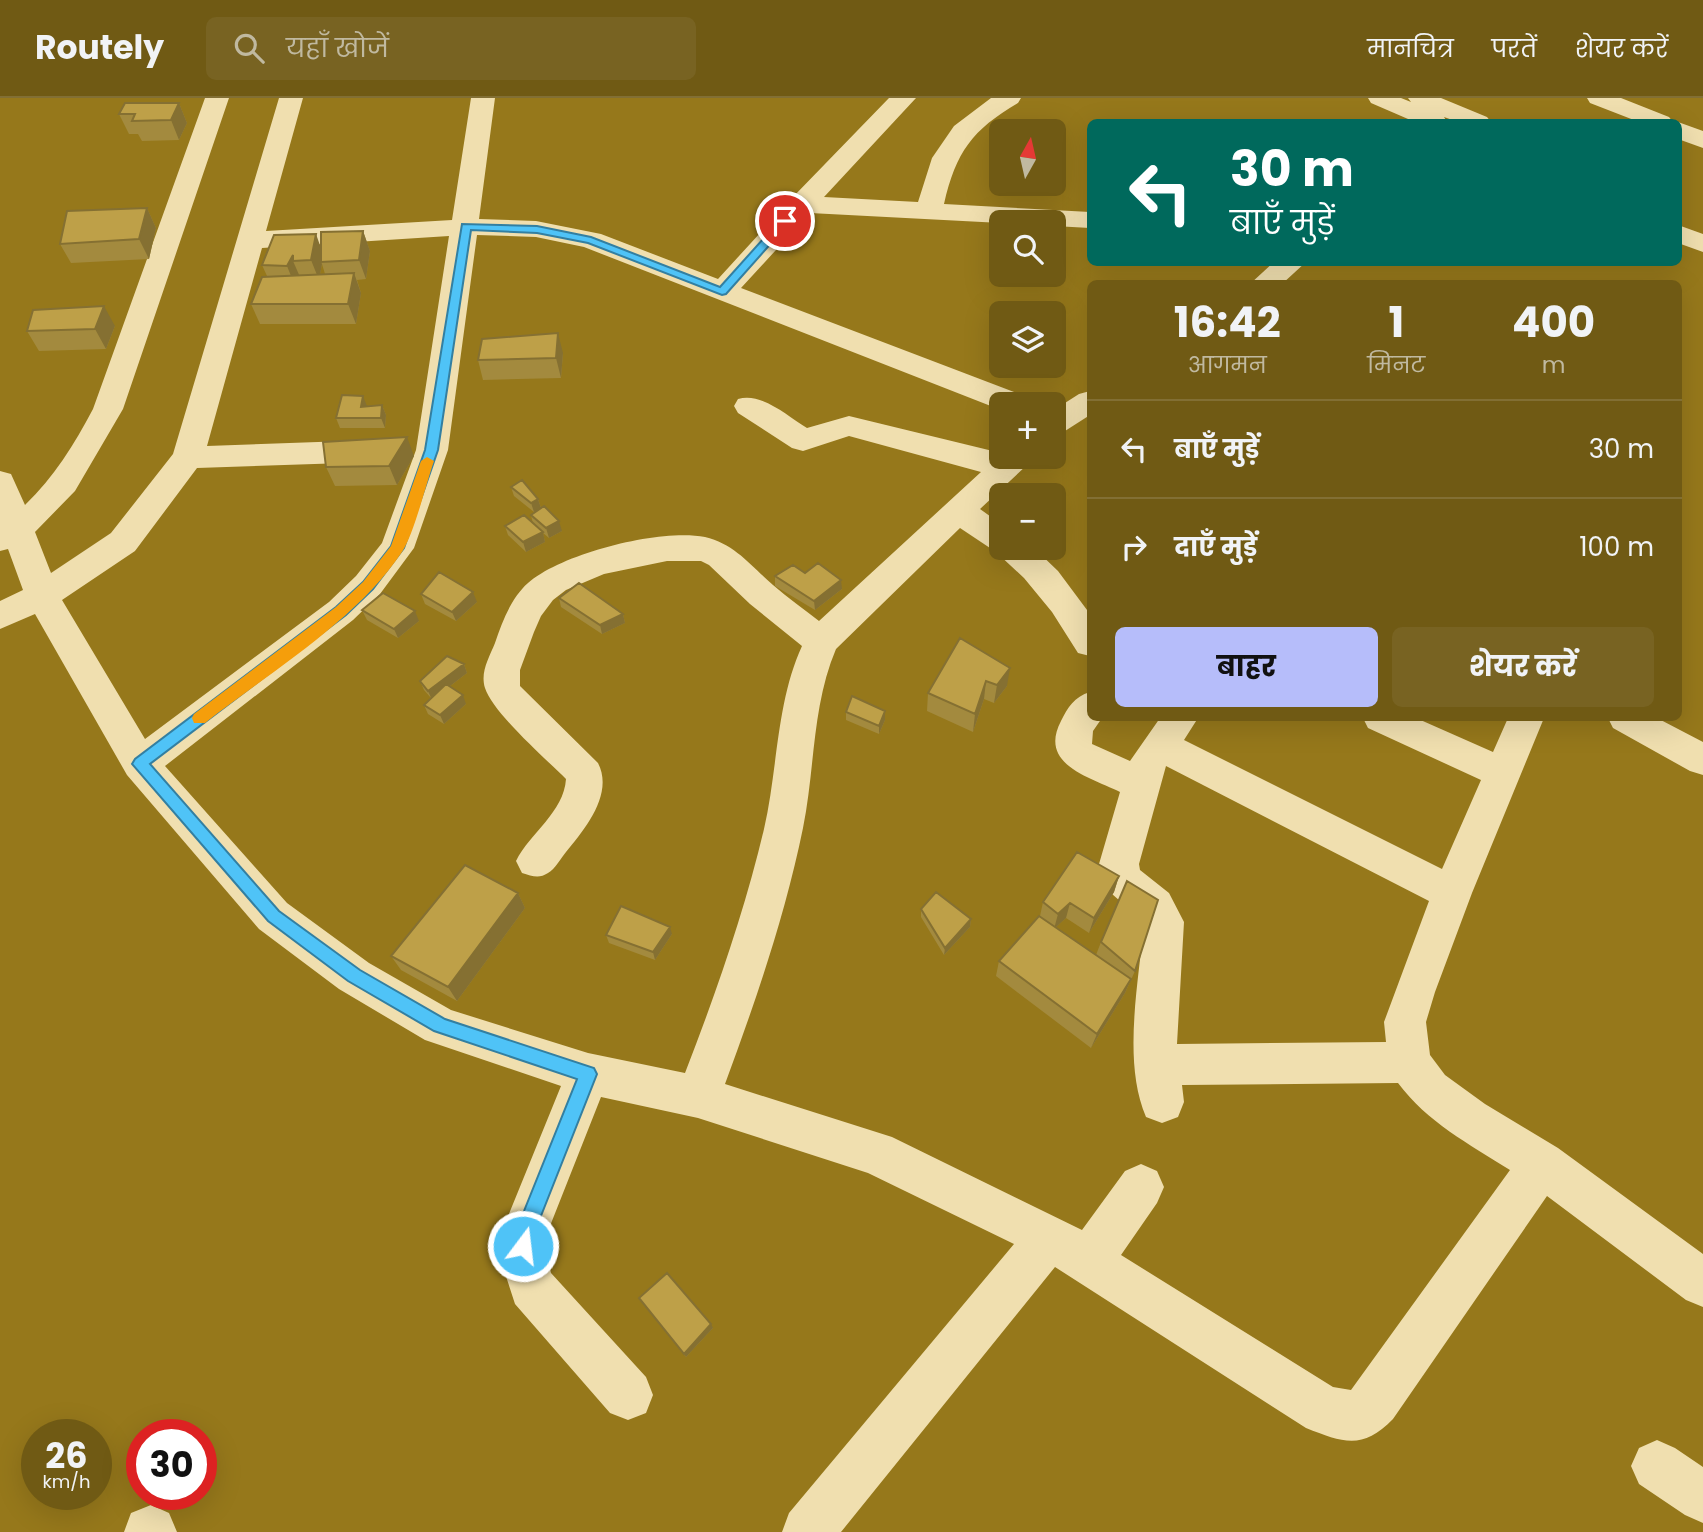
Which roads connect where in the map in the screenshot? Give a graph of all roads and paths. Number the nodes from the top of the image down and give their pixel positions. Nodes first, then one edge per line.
1 (217, 98) edge
2 (291, 98) edge
3 (483, 98) edge
4 (904, 98) edge
5 (1009, 98) edge
6 (1380, 98) edge
7 (1420, 98) edge
8 (1599, 98) edge
9 (1428, 119) edge
10 (1465, 119) edge
11 (1652, 119) edge
12 (1682, 132) edge
13 (1703, 140) edge
14 (801, 204) junction
15 (929, 211) junction
16 (1682, 211) edge
17 (1087, 220) edge
18 (1703, 221) edge
19 (466, 227) junction
20 (1682, 235) edge
21 (251, 240) junction
22 (1703, 244) edge
23 (1287, 266) edge
24 (1269, 280) edge
25 (722, 292) junction
26 (989, 394) edge
27 (1087, 403) edge
28 (749, 406) dead end
29 (1066, 415) edge
30 (1066, 425) edge
31 (1087, 434) edge
32 (432, 450) junction
33 (188, 457) junction
34 (989, 457) edge
35 (1003, 469) edge
36 (0, 482) edge
37 (959, 511) junction
38 (989, 532) edge
39 (10, 534) edge
40 (1027, 560) edge
41 (42, 596) junction
42 (0, 616) edge
43 (1087, 638) edge
44 (821, 642) junction
45 (1087, 710) edge
46 (1388, 721) edge
47 (1525, 721) edge
48 (1632, 721) edge
49 (1170, 731) edge
50 (1703, 760) edge
51 (140, 764) junction
52 (1504, 774) junction
53 (1139, 783) junction
54 (536, 861) dead end
55 (1452, 893) junction
56 (1409, 1062) junction
57 (588, 1074) junction
58 (698, 1097) junction
59 (1542, 1164) junction
60 (1140, 1187) dead end
61 (1070, 1248) junction
62 (1703, 1283) edge
63 (628, 1395) dead end
64 (1657, 1466) dead end
65 (1703, 1497) edge
66 (808, 1532) edge

1 - 39 street
2 - 21 street
3 - 19 street
4 - 14 street
5 - 15 street
6 - 9 street
7 - 10 street
8 - 11 street
12 - 13 street
14 - 15 street
14 - 25 street
15 - 17 street
16 - 18 street
19 - 21 street
19 - 25 street
19 - 32 street
20 - 22 street
21 - 33 street
23 - 24 street
25 - 26 street
27 - 29 street
28 - 34 street
30 - 31 street
32 - 33 street
32 - 51 street
33 - 41 street
35 - 37 street
36 - 39 street
37 - 38 street
37 - 44 street
39 - 41 street
40 - 43 street
41 - 42 street
41 - 51 street
44 - 54 street
44 - 58 street
45 - 53 street
46 - 52 street
47 - 52 street
48 - 50 street
49 - 53 street
49 - 55 street
51 - 57 street
52 - 55 street
53 - 56 street
55 - 56 street
56 - 59 street
57 - 58 street
57 - 63 street
58 - 61 street
59 - 61 street
59 - 62 street
60 - 61 street
61 - 66 street
64 - 65 street

